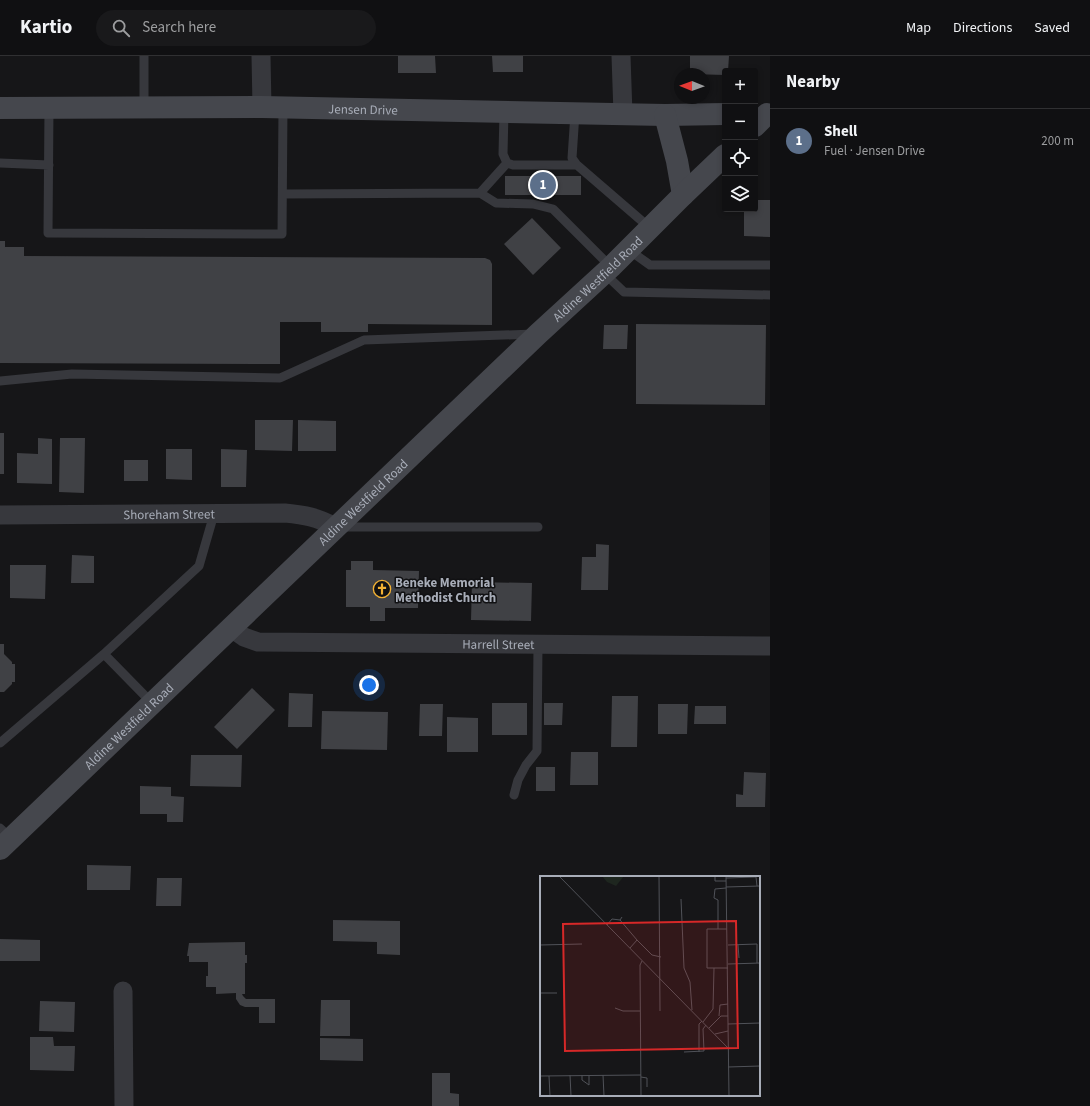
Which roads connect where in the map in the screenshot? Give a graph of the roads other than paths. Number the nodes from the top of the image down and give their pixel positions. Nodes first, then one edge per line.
1 (144, 56) edge
2 (261, 56) edge
3 (622, 56) edge
4 (273, 107) junction
5 (0, 108) edge
6 (49, 108) junction
7 (144, 108) junction
8 (504, 112) junction
9 (575, 113) junction
10 (623, 114) junction
11 (722, 114) edge
12 (665, 115) junction
13 (722, 157) edge
14 (0, 163) edge
15 (507, 163) junction
16 (49, 165) junction
17 (577, 165) junction
18 (480, 193) junction
19 (283, 194) junction
20 (683, 195) junction
21 (650, 228) junction
22 (628, 250) junction
23 (770, 265) edge
24 (608, 270) junction
25 (770, 295) edge
26 (538, 334) junction
27 (0, 381) edge
28 (214, 514) junction
29 (0, 515) edge
30 (538, 527) dead end
31 (335, 528) junction
32 (231, 628) junction
33 (538, 644) junction
34 (770, 646) edge
35 (104, 654) junction
36 (152, 703) junction
37 (0, 743) edge
38 (514, 795) dead end
39 (4, 838) edge
40 (123, 991) dead end
41 (124, 1106) edge

1 - 7 lane
2 - 4 street
3 - 10 street
4 - 7 main road, Jensen Drive
4 - 8 main road, Jensen Drive
4 - 19 lane
5 - 6 main road, Jensen Drive
6 - 7 main road, Jensen Drive
6 - 16 lane
8 - 9 main road, Jensen Drive
8 - 15 lane
9 - 10 main road, Jensen Drive
9 - 17 lane
10 - 12 main road, Jensen Drive
11 - 12 main road, Jensen Drive
12 - 20 main road
13 - 20 main road, Aldine Westfield Road
14 - 16 lane
15 - 17 lane
15 - 18 lane
16 - 19 lane
17 - 21 lane
18 - 19 lane
18 - 24 lane
20 - 21 main road, Aldine Westfield Road
21 - 22 main road, Aldine Westfield Road
22 - 23 lane
22 - 24 main road, Aldine Westfield Road
24 - 25 lane
24 - 26 main road, Aldine Westfield Road
26 - 27 lane
26 - 31 main road, Aldine Westfield Road
28 - 29 street, Shoreham Street
28 - 31 street, Shoreham Street
28 - 35 lane
30 - 31 lane
31 - 32 main road, Aldine Westfield Road
32 - 33 street, Harrell Street
32 - 36 main road, Aldine Westfield Road
33 - 34 street, Harrell Street
33 - 38 lane
35 - 36 lane
35 - 37 lane
36 - 39 main road, Aldine Westfield Road
40 - 41 street

